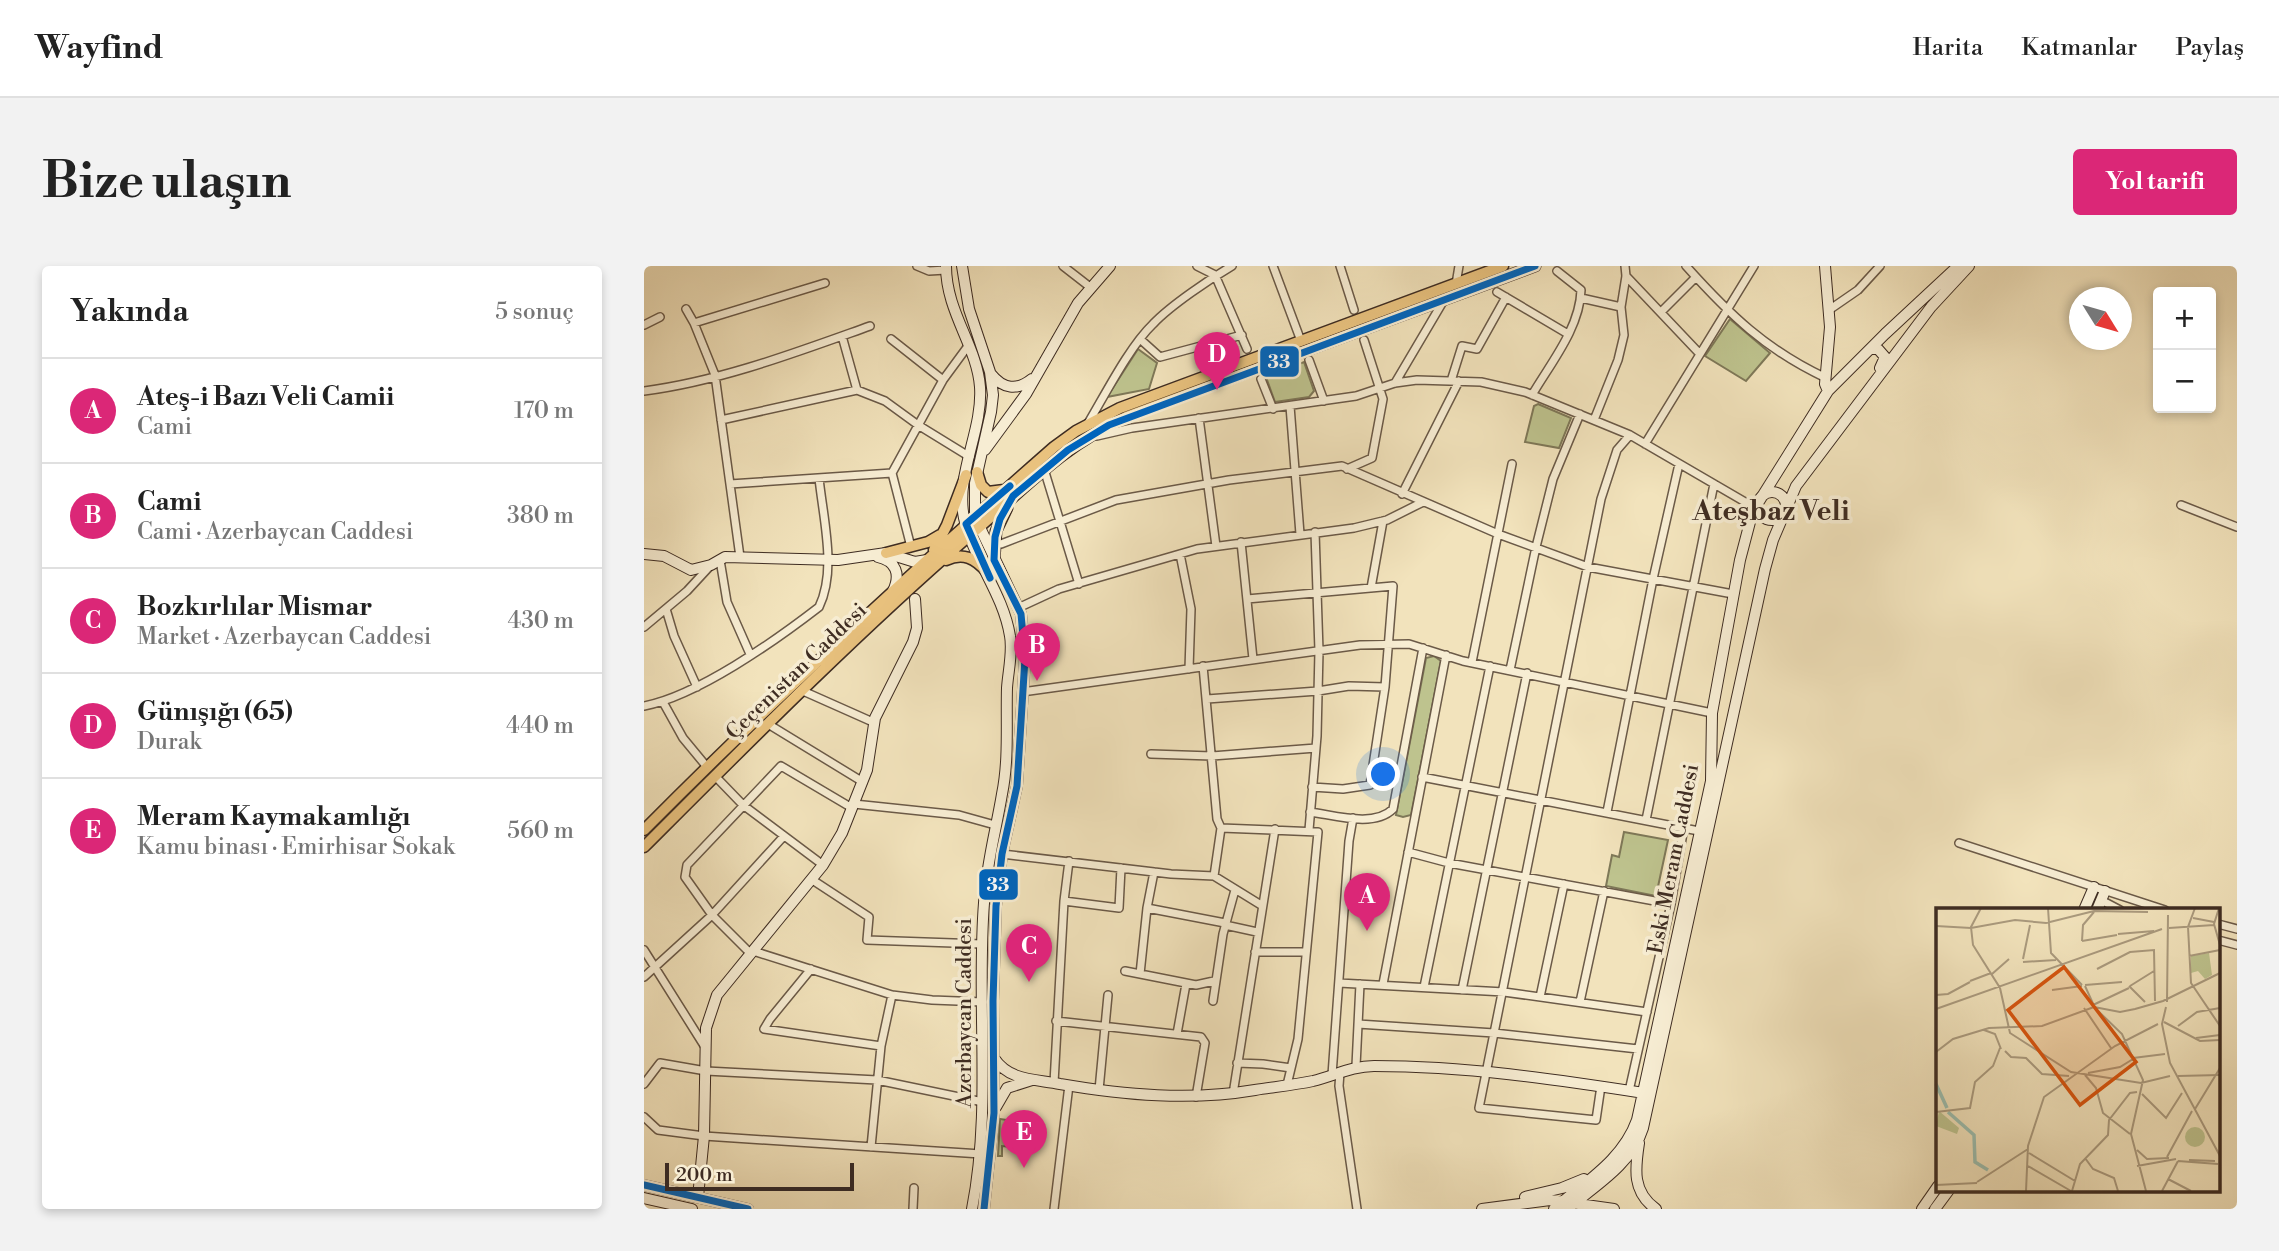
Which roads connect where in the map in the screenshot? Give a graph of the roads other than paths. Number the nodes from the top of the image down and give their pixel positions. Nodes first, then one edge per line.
1 (917, 266) edge
2 (962, 266) edge
3 (1063, 266) edge
4 (1110, 266) edge
5 (1197, 266) edge
6 (1232, 266) edge
7 (1273, 266) edge
8 (1340, 266) edge
9 (1459, 266) edge
10 (1503, 266) edge
11 (1535, 266) edge
12 (1625, 266) edge
13 (1686, 266) edge
14 (1754, 266) edge
15 (1825, 266) edge
16 (1880, 266) edge
17 (1958, 266) edge
18 (1969, 266) edge
19 (946, 268) edge
20 (1557, 271) dead end
21 (1215, 275) junction
22 (1626, 276) junction
23 (1696, 277) junction
24 (825, 283) dead end
25 (1456, 284) junction
26 (1090, 287) junction
27 (1497, 292) dead end
28 (1506, 297) junction
29 (1581, 298) junction
30 (1444, 300) junction
31 (1621, 307) junction
32 (686, 309) dead end
33 (1354, 310) dead end
34 (1726, 310) junction
35 (1829, 310) junction
36 (1661, 312) junction
37 (660, 317) dead end
38 (694, 323) junction
39 (644, 325) edge
40 (870, 326) dead end
41 (1568, 334) junction
42 (1242, 335) junction
43 (842, 336) junction
44 (891, 339) dead end
45 (1140, 339) junction
46 (1364, 340) dead end
47 (1301, 341) junction
48 (968, 346) junction
49 (1247, 349) dead end
50 (1871, 349) junction
51 (1699, 353) junction
52 (1309, 360) dead end
53 (990, 372) junction
54 (715, 376) junction
55 (1035, 377) junction
56 (1826, 378) junction
57 (1261, 379) dead end
58 (943, 380) junction
59 (1455, 381) junction
60 (1395, 383) junction
61 (858, 390) junction
62 (1380, 390) junction
63 (644, 391) edge
64 (1828, 391) junction
65 (1532, 395) junction
66 (1324, 401) junction
67 (1290, 406) junction
68 (1273, 409) junction
69 (1580, 414) junction
70 (1199, 418) junction
71 (721, 420) junction
72 (1594, 420) junction
73 (1843, 423) junction
74 (918, 425) junction
75 (1087, 425) junction
76 (1630, 435) junction
77 (1080, 441) junction
78 (1645, 444) junction
79 (1513, 464) dead end
80 (1679, 464) junction
81 (973, 467) junction
82 (1044, 469) junction
83 (1347, 469) junction
84 (1297, 471) junction
85 (892, 473) junction
86 (819, 478) junction
87 (1207, 483) junction
88 (730, 484) junction
89 (1714, 484) junction
90 (1010, 493) junction
91 (1402, 494) junction
92 (1421, 503) junction
93 (2180, 505) dead end
94 (1755, 512) junction
95 (1060, 519) junction
96 (1383, 521) junction
97 (972, 526) junction
98 (2237, 527) edge
99 (1315, 532) junction
100 (943, 534) junction
101 (1300, 534) junction
102 (1498, 534) junction
103 (1241, 542) junction
104 (1001, 544) dead end
105 (1216, 546) junction
106 (911, 547) junction
107 (1536, 547) junction
108 (644, 554) edge
109 (886, 554) junction
110 (1180, 554) junction
111 (740, 557) junction
112 (870, 557) junction
113 (828, 559) junction
114 (994, 559) junction
115 (932, 562) junction
116 (715, 563) junction
117 (1588, 567) junction
118 (987, 572) junction
119 (1653, 579) junction
120 (1079, 584) junction
121 (1693, 587) junction
122 (1371, 588) junction
123 (893, 590) junction
124 (1317, 593) junction
125 (1733, 594) junction
126 (915, 599) dead end
127 (1247, 599) junction
128 (666, 608) junction
129 (1018, 608) junction
130 (644, 627) edge
131 (1387, 645) junction
132 (1423, 648) junction
133 (1319, 651) junction
134 (750, 654) junction
135 (1446, 655) junction
136 (1254, 659) junction
137 (1472, 662) junction
138 (1203, 666) junction
139 (1490, 666) junction
140 (1189, 668) junction
141 (1510, 670) junction
142 (1527, 673) junction
143 (1565, 681) junction
144 (697, 687) junction
145 (1385, 687) junction
146 (803, 691) junction
147 (1318, 691) junction
148 (1022, 692) junction
149 (1630, 695) junction
150 (1207, 699) junction
151 (663, 702) junction
152 (1669, 704) junction
153 (644, 706) edge
154 (1712, 713) junction
155 (874, 723) junction
156 (768, 724) junction
157 (1316, 748) junction
158 (1151, 754) dead end
159 (1212, 756) junction
160 (707, 767) junction
161 (715, 776) junction
162 (1422, 777) junction
163 (863, 782) junction
164 (1464, 784) junction
165 (1312, 787) junction
166 (1502, 791) junction
167 (1541, 799) junction
168 (743, 805) junction
169 (853, 806) junction
170 (1310, 812) junction
171 (1606, 812) junction
172 (1353, 818) junction
173 (1646, 820) junction
174 (995, 825) junction
175 (1684, 827) junction
176 (1222, 828) junction
177 (1275, 829) junction
178 (644, 830) edge
179 (1309, 830) junction
180 (1704, 832) junction
181 (784, 836) junction
182 (1959, 843) dead end
183 (644, 847) edge
184 (1408, 852) junction
185 (1002, 854) junction
186 (1069, 861) junction
187 (1449, 863) junction
188 (822, 865) junction
189 (1121, 868) junction
190 (1487, 870) junction
191 (1154, 872) junction
192 (1214, 876) junction
193 (1526, 877) junction
194 (811, 879) junction
195 (1564, 884) junction
196 (2094, 887) junction
197 (1235, 890) junction
198 (1604, 891) junction
199 (2101, 900) edge
200 (1064, 901) junction
201 (1671, 904) junction
202 (1261, 905) junction
203 (1147, 908) junction
204 (2085, 908) edge
205 (2152, 908) edge
206 (712, 915) junction
207 (1225, 924) junction
208 (2220, 925) edge
209 (2237, 929) edge
210 (1258, 932) junction
211 (2220, 941) edge
212 (982, 944) junction
213 (2237, 945) edge
214 (644, 950) edge
215 (1255, 952) junction
216 (1306, 952) junction
217 (752, 953) junction
218 (653, 967) junction
219 (811, 969) junction
220 (1125, 971) dead end
221 (1140, 974) junction
222 (644, 977) edge
223 (1214, 981) junction
224 (1339, 983) junction
225 (1186, 984) junction
226 (1360, 984) junction
227 (1383, 985) junction
228 (1424, 987) junction
229 (1462, 990) junction
230 (1504, 992) junction
231 (892, 995) junction
232 (1108, 995) dead end
233 (1540, 997) junction
234 (1213, 1001) dead end
235 (983, 1002) junction
236 (1580, 1002) junction
237 (1647, 1012) junction
238 (1056, 1021) junction
239 (1358, 1024) junction
240 (1105, 1027) junction
241 (1494, 1033) junction
242 (1177, 1034) junction
243 (881, 1046) junction
244 (706, 1047) junction
245 (1638, 1049) junction
246 (993, 1057) junction
247 (1237, 1063) junction
248 (1356, 1066) junction
249 (1291, 1068) junction
250 (1487, 1070) junction
251 (706, 1071) junction
252 (1336, 1073) junction
253 (877, 1080) junction
254 (1032, 1080) junction
255 (1054, 1083) junction
256 (644, 1084) edge
257 (1069, 1085) junction
258 (1287, 1085) junction
259 (1601, 1086) junction
260 (1099, 1090) junction
261 (1629, 1091) junction
262 (1644, 1093) junction
263 (1233, 1094) junction
264 (1196, 1097) junction
265 (983, 1102) junction
266 (994, 1113) junction
267 (644, 1117) edge
268 (704, 1136) junction
269 (1640, 1139) junction
270 (871, 1147) junction
271 (981, 1154) junction
272 (1609, 1164) junction
273 (644, 1185) edge
274 (915, 1188) dead end
275 (1936, 1189) edge
276 (1948, 1192) edge
277 (698, 1197) junction
278 (644, 1198) edge
279 (1498, 1206) junction
280 (1562, 1207) edge
281 (692, 1209) edge
282 (748, 1209) edge
283 (914, 1209) edge
284 (972, 1209) edge
285 (984, 1209) edge
286 (1054, 1209) edge
287 (1357, 1209) edge
288 (1482, 1209) edge
289 (1548, 1209) edge
290 (1614, 1209) edge
291 (1656, 1209) edge
292 (1922, 1209) edge
293 (1936, 1209) edge

1 - 19 street
2 - 53 street, Azerbaycan Caddesi
3 - 26 street
4 - 26 street
5 - 21 street
6 - 21 street
7 - 47 street
8 - 33 street
9 - 25 street
10 - 25 main road
11 - 30 main road
12 - 22 street
13 - 23 street
14 - 34 street
15 - 35 street
16 - 35 street
17 - 50 street, Eski Meram Caddesi
18 - 73 street, Eski Meram Caddesi
19 - 48 street, Azerbaycan Caddesi
20 - 29 street
21 - 42 street
21 - 45 street
22 - 31 street
22 - 36 street
23 - 34 street
23 - 36 street
24 - 38 street
25 - 47 main road
26 - 55 street
27 - 28 street
28 - 41 street
28 - 59 street
29 - 31 street
29 - 41 street
30 - 60 street
30 - 77 main road
31 - 72 street
32 - 38 street
34 - 51 street
34 - 56 street
35 - 56 street
36 - 51 street
37 - 39 street
38 - 54 street
40 - 43 street
41 - 65 street
42 - 45 street
42 - 49 street
43 - 54 street
43 - 61 street
44 - 58 street
45 - 75 street
46 - 62 street
47 - 75 main road
48 - 58 street
48 - 81 street, Azerbaycan Caddesi
50 - 64 street, Eski Meram Caddesi
50 - 73 street
51 - 78 street
52 - 66 street
53 - 55 street
53 - 81 street, Azerbaycan Caddesi
54 - 63 street
54 - 71 street
55 - 81 street
56 - 64 street
57 - 68 street
58 - 74 street
59 - 60 street
59 - 65 street
59 - 91 street
60 - 62 street
61 - 71 street
61 - 74 street
62 - 66 street
62 - 83 street
64 - 94 street, Eski Meram Caddesi
65 - 69 street
66 - 67 street
67 - 68 street
67 - 84 street
68 - 70 street
69 - 72 street
69 - 107 street
70 - 77 street
70 - 87 street
71 - 88 street
72 - 76 street
73 - 180 street, Eski Meram Caddesi
74 - 81 street
74 - 85 street
75 - 90 main road
76 - 78 street
76 - 117 street
77 - 82 main road
78 - 80 street
79 - 102 street
80 - 89 street
80 - 119 street
81 - 90 main road
81 - 97 street, Azerbaycan Caddesi
81 - 100 main road
82 - 90 main road
82 - 95 street
83 - 84 street
83 - 91 street
84 - 87 street
84 - 101 street
85 - 86 street
85 - 106 street
86 - 88 street
86 - 113 street
87 - 95 street
87 - 105 street
88 - 111 street
89 - 94 street
89 - 121 street
90 - 97 main road, Çeçenistan Caddesi
90 - 114 main road
91 - 92 street
92 - 96 street
92 - 102 street
93 - 98 street
94 - 125 street, Eski Meram Caddesi
95 - 104 street
95 - 120 street
96 - 99 street
96 - 122 street
97 - 114 street, Azerbaycan Caddesi
97 - 115 main road, Çeçenistan Caddesi
97 - 118 street, Azerbaycan Caddesi
99 - 101 street
99 - 124 street
100 - 106 main road
100 - 115 main road
101 - 103 street
102 - 107 street
102 - 137 street
103 - 105 street
103 - 127 street
105 - 110 street
106 - 109 main road
107 - 117 street
107 - 141 street
108 - 116 street
109 - 112 street
109 - 115 street
110 - 120 street
110 - 140 street
111 - 113 street
111 - 116 street
112 - 113 street
112 - 123 street
113 - 134 street
114 - 129 street, Azerbaycan Caddesi
115 - 118 main road
115 - 123 main road, Çeçenistan Caddesi
115 - 146 main road, Çeçenistan Caddesi
116 - 128 street
116 - 134 street
117 - 119 street
117 - 143 street
118 - 174 street, Azerbaycan Caddesi
119 - 121 street
119 - 149 street
120 - 129 street
121 - 125 street
121 - 152 street
122 - 124 street
122 - 131 street
123 - 160 main road, Çeçenistan Caddesi
124 - 127 street
124 - 133 street
125 - 154 street, Eski Meram Caddesi
126 - 155 street
127 - 136 street
128 - 130 street
128 - 144 street
129 - 148 street, Azerbaycan Caddesi
131 - 132 street
131 - 133 street
131 - 145 street
132 - 135 street
132 - 172 street
133 - 136 street
133 - 147 street
134 - 144 street
135 - 137 street
135 - 162 street
136 - 138 street
137 - 139 street
138 - 140 street
138 - 150 street
139 - 141 street
139 - 164 street
140 - 148 street
141 - 142 street
142 - 143 street
142 - 166 street
143 - 149 street
143 - 167 street
144 - 151 street
145 - 147 street
145 - 165 street
146 - 155 street
146 - 156 main road, Çeçenistan Caddesi
147 - 150 street
147 - 157 street
148 - 185 street, Azerbaycan Caddesi
149 - 152 street
149 - 171 street
150 - 159 street
151 - 153 street
151 - 160 street
152 - 154 street
152 - 173 street
154 - 180 street, Eski Meram Caddesi
155 - 163 street
156 - 161 main road, Çeçenistan Caddesi
156 - 163 street
157 - 159 street
157 - 165 street
158 - 159 street
159 - 176 street
160 - 178 main road, Çeçenistan Caddesi
161 - 168 street
161 - 183 main road, Çeçenistan Caddesi
162 - 164 street
162 - 184 street
163 - 169 street
164 - 166 street
164 - 187 street
165 - 170 street
166 - 167 street
166 - 190 street
167 - 171 street
167 - 193 street
168 - 169 street
168 - 181 street
168 - 206 street
169 - 174 street
169 - 188 street
170 - 172 street
170 - 179 street
171 - 173 street
172 - 224 street
173 - 175 street
174 - 212 street, Azerbaycan Caddesi
175 - 180 street
175 - 201 street
176 - 177 street
176 - 192 street
177 - 179 street
177 - 202 street
179 - 216 street
180 - 262 street, Eski Meram Caddesi
180 - 269 street, Eski Meram Caddesi
181 - 188 street
181 - 206 street
182 - 196 street
184 - 187 street
184 - 227 street
185 - 186 street
185 - 246 street, Azerbaycan Caddesi
186 - 189 street
186 - 200 street
187 - 190 street
187 - 228 street
188 - 194 street
189 - 191 street
189 - 200 street
190 - 193 street
190 - 229 street
191 - 192 street
191 - 203 street
192 - 197 street
193 - 195 street
193 - 230 street
194 - 212 street
194 - 217 street
195 - 198 street
195 - 233 street
196 - 199 street
196 - 204 street
197 - 202 street
197 - 207 street
198 - 201 street
198 - 236 street
199 - 205 street
200 - 238 street
201 - 237 street
202 - 210 street
203 - 207 street
203 - 221 street
206 - 217 street
206 - 218 street
207 - 210 street
207 - 223 street
208 - 209 street
210 - 215 street
211 - 213 street
212 - 235 street, Azerbaycan Caddesi
214 - 218 street
215 - 216 street
215 - 247 street
216 - 249 street
217 - 219 street
217 - 244 street
218 - 222 street
218 - 244 street
219 - 231 street
219 - 243 street
220 - 221 street
221 - 225 street
223 - 225 street
223 - 234 street
224 - 226 street
224 - 252 street
225 - 242 street
226 - 227 street
226 - 239 street
227 - 228 street
228 - 229 street
229 - 230 street
230 - 233 street
230 - 241 street
231 - 235 street
231 - 243 street
232 - 240 street
233 - 236 street
235 - 265 street, Azerbaycan Caddesi
236 - 237 street
237 - 245 street
238 - 240 street
238 - 255 street
239 - 241 street
239 - 248 street
240 - 242 street
240 - 260 street
241 - 245 street
241 - 250 street
242 - 264 street
243 - 253 street
244 - 251 street
245 - 261 street
246 - 254 street
246 - 266 street, Azerbaycan Caddesi
247 - 249 street
247 - 263 street
248 - 250 street
248 - 252 street
249 - 258 street
250 - 259 street
250 - 259 street
251 - 253 street
251 - 256 street
251 - 268 street
252 - 258 street
252 - 287 street
253 - 265 street
253 - 270 street
254 - 255 street
254 - 266 street
255 - 257 street
257 - 260 street
257 - 286 street
258 - 263 street
259 - 261 street
260 - 264 street
261 - 262 street
262 - 272 street, Eski Meram Caddesi
263 - 264 street
265 - 271 street, Azerbaycan Caddesi
266 - 285 street, Azerbaycan Caddesi
267 - 268 street
268 - 270 street
268 - 277 street
269 - 280 street, Eski Meram Caddesi
269 - 291 street
270 - 271 street
271 - 284 street, Azerbaycan Caddesi
272 - 279 street
272 - 280 street, Eski Meram Caddesi
273 - 277 street
274 - 283 street
275 - 292 street
276 - 293 street
277 - 282 street
278 - 281 street
279 - 280 street
279 - 288 street
280 - 289 street
280 - 290 street

